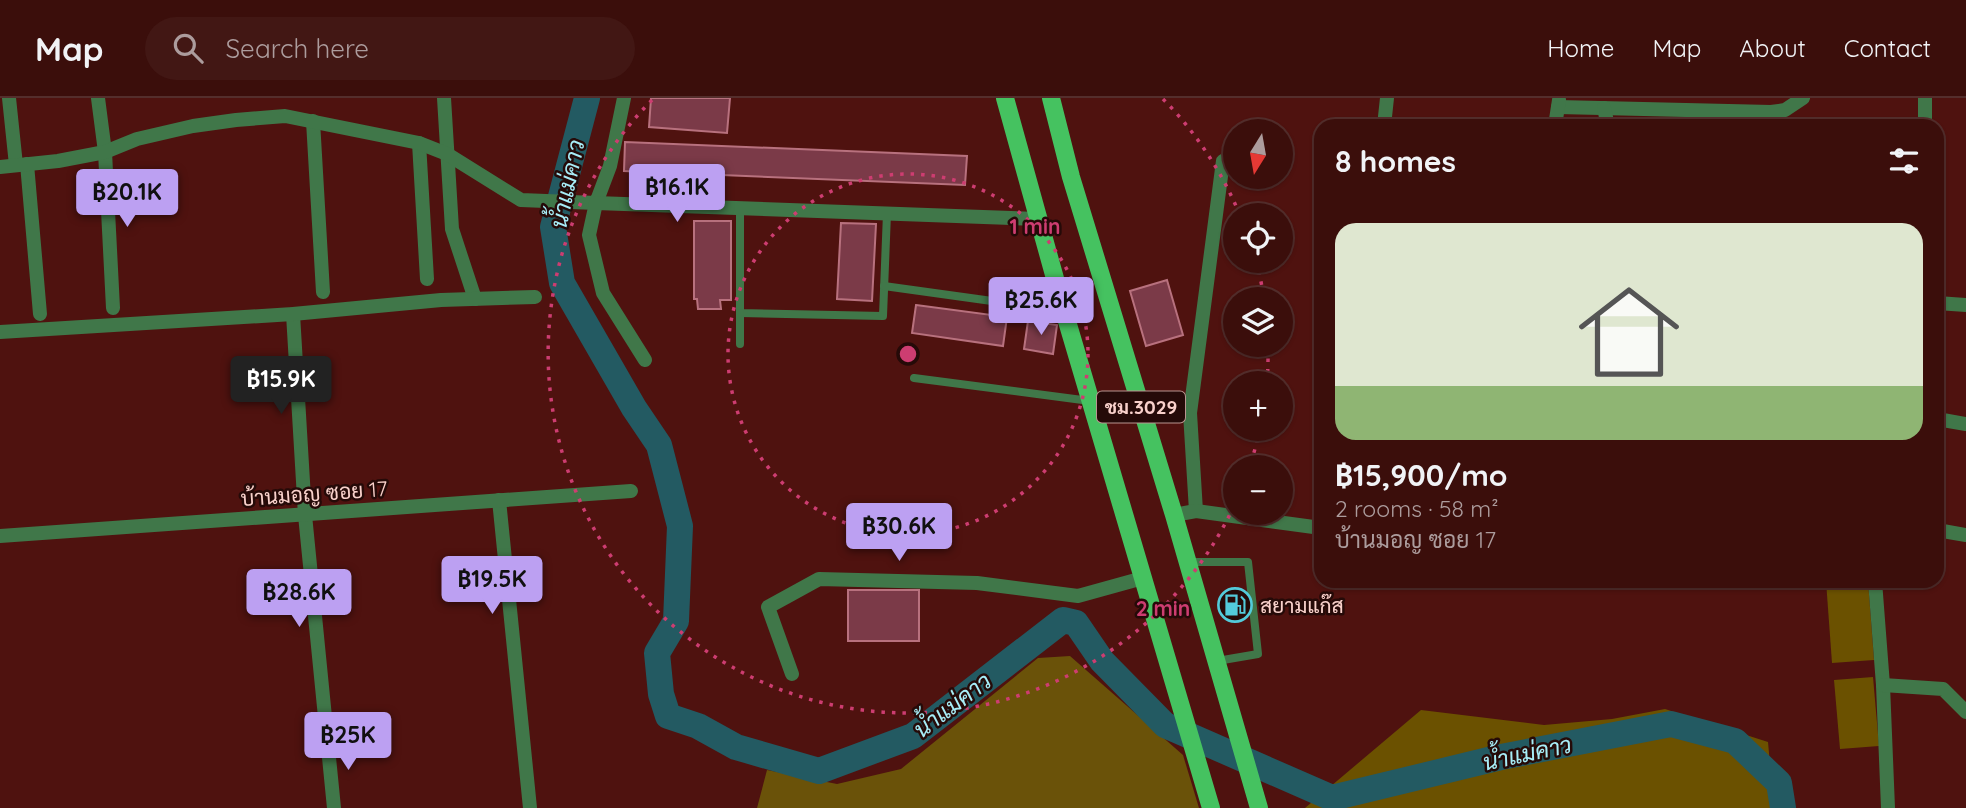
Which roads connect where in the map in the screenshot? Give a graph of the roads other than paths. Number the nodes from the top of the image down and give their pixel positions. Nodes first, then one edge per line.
1 (9, 98) edge
2 (98, 98) edge
3 (444, 98) edge
4 (624, 98) edge
5 (1005, 98) edge
6 (1051, 98) edge
7 (1387, 98) edge
8 (1803, 98) edge
9 (1925, 98) edge
10 (1558, 102) edge
11 (1604, 108) junction
12 (1785, 110) junction
13 (1385, 119) edge
14 (1606, 119) edge
15 (1786, 119) edge
16 (1925, 119) edge
17 (313, 121) junction
18 (419, 143) junction
19 (105, 152) junction
20 (447, 153) junction
21 (1223, 161) dead end
22 (21, 165) junction
23 (0, 167) edge
24 (590, 203) junction
25 (740, 209) junction
26 (887, 214) junction
27 (1038, 219) junction
28 (427, 279) dead end
29 (884, 286) junction
30 (323, 292) dead end
31 (535, 297) dead end
32 (475, 299) junction
33 (1944, 303) edge
34 (1966, 305) edge
35 (113, 308) dead end
36 (1065, 311) junction
37 (740, 313) junction
38 (40, 314) dead end
39 (293, 314) junction
40 (0, 332) edge
41 (740, 344) dead end
42 (645, 360) dead end
43 (914, 377) dead end
44 (1093, 402) junction
45 (1944, 420) edge
46 (1966, 424) edge
47 (631, 491) dead end
48 (499, 500) junction
49 (1196, 511) junction
50 (305, 515) junction
51 (1174, 515) junction
52 (1314, 527) edge
53 (1944, 531) edge
54 (1966, 534) edge
55 (0, 536) edge
56 (1188, 562) junction
57 (1143, 578) junction
58 (1876, 588) edge
59 (1217, 661) junction
60 (792, 674) dead end
61 (1883, 685) junction
62 (1966, 712) edge
63 (1209, 800) edge
64 (1258, 806) edge
65 (334, 808) edge
66 (530, 808) edge
67 (1888, 808) edge

1 - 22 street
2 - 19 street
3 - 20 street
4 - 24 street
5 - 27 main road, ชม.3029
6 - 51 main road, ชม.3029
7 - 13 street
8 - 12 street
9 - 16 street
10 - 11 street
11 - 12 street
11 - 14 street
12 - 15 street
17 - 18 street
17 - 19 street
17 - 30 street
18 - 20 street
18 - 28 street
19 - 22 street
19 - 35 street
20 - 24 street
20 - 32 street
21 - 49 street
22 - 23 street
22 - 38 street
24 - 25 street
24 - 42 street
25 - 26 street
25 - 37 lane
26 - 27 street
26 - 29 lane
27 - 36 main road, ชม.3029
29 - 36 lane
29 - 37 lane
31 - 32 street
32 - 39 street
33 - 34 street
36 - 44 main road, ชม.3029
37 - 41 lane
39 - 40 street
39 - 50 street
43 - 44 lane
44 - 57 main road, ชม.3029
45 - 46 street
47 - 48 street, บ้านมอญ ซอย 17
48 - 50 street, บ้านมอญ ซอย 17
48 - 66 street
49 - 51 street
49 - 52 street
50 - 55 street, บ้านมอญ ซอย 17
50 - 65 street
51 - 56 main road, ชม.3029
53 - 54 street
56 - 59 main road, ชม.3029
56 - 59 lane
57 - 60 street
57 - 63 main road, ชม.3029
58 - 61 street
59 - 64 main road, ชม.3029
61 - 62 street
61 - 67 street

